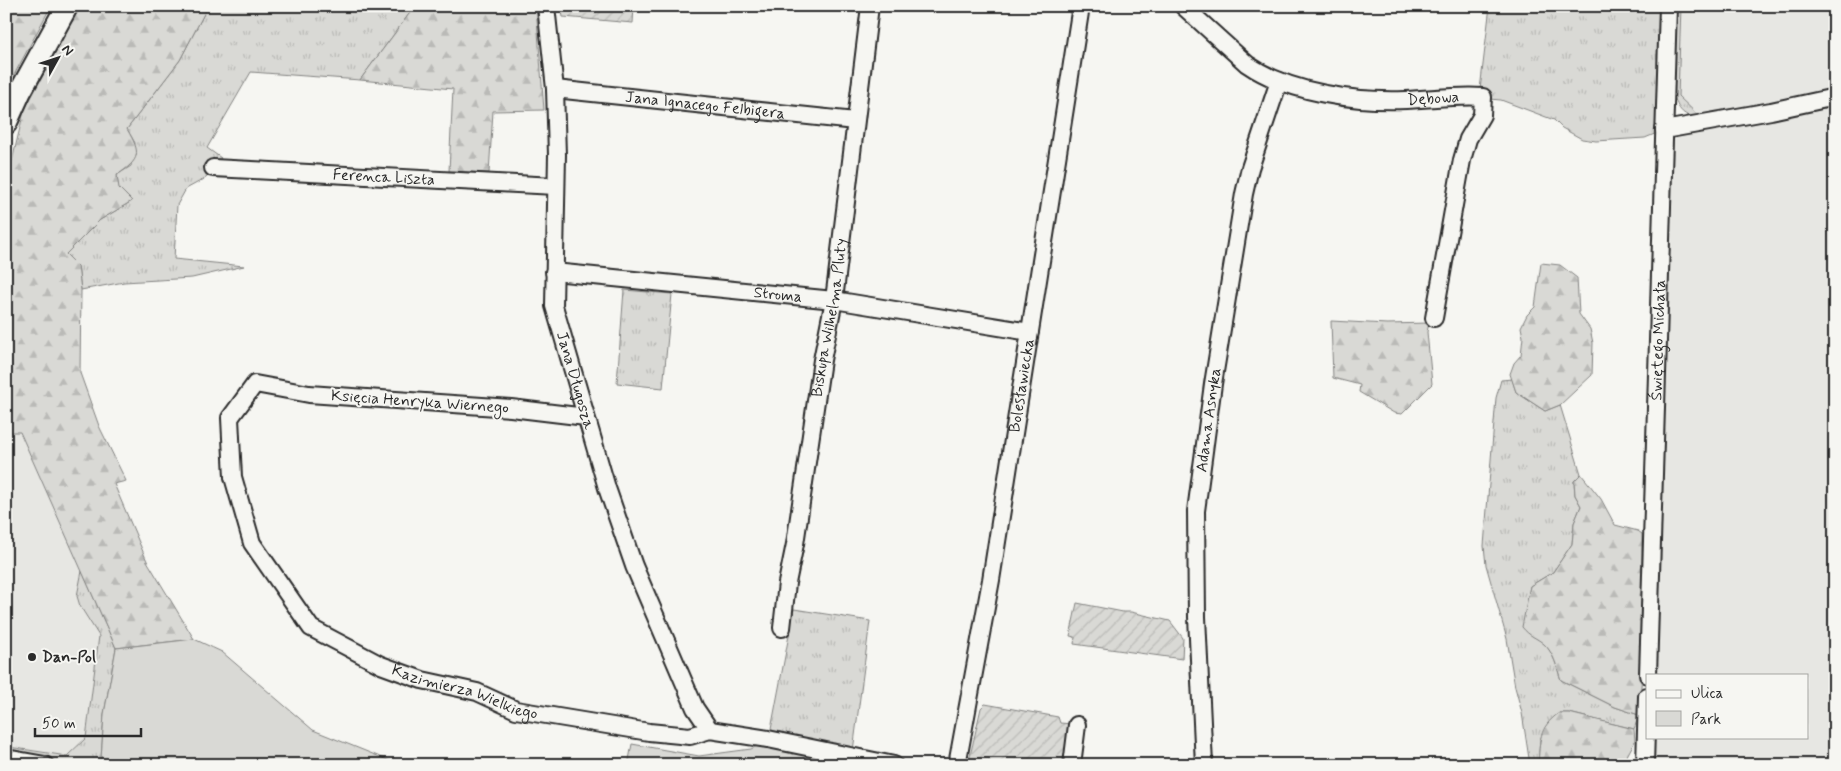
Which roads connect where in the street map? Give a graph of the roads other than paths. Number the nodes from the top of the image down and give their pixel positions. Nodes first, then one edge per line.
1 (67, 6) edge
2 (546, 6) edge
3 (870, 6) edge
4 (1081, 6) edge
5 (1184, 6) edge
6 (1668, 6) edge
7 (1279, 81) junction
8 (555, 90) junction
9 (1835, 97) edge
10 (855, 121) junction
11 (6, 123) edge
12 (1664, 130) junction
13 (213, 168) dead end
14 (556, 186) junction
15 (554, 272) junction
16 (834, 300) junction
17 (1434, 318) dead end
18 (1030, 332) junction
19 (255, 384) joint
20 (586, 417) junction
21 (782, 628) dead end
22 (1648, 674) edge
23 (1077, 725) dead end
24 (710, 730) junction
25 (1646, 730) edge
26 (6, 758) edge
27 (45, 765) edge
28 (894, 765) edge
29 (957, 765) edge
30 (1072, 765) edge
31 (1204, 765) edge
32 (1645, 765) edge

1 - 11 street
2 - 8 street, Jana Długosza
3 - 10 street, Biskupa Wilhelma Pluty
4 - 18 street, Bolesławiecka
5 - 7 street, Dębowa
6 - 12 street, Świętego Michała
7 - 17 street, Dębowa
7 - 31 street, Adama Asnyka
8 - 10 street, Jana Ignacego Felbigera
8 - 14 street, Jana Długosza
9 - 12 street
10 - 16 street, Biskupa Wilhelma Pluty
12 - 22 street, Świętego Michała
13 - 14 street, Ferenca Liszta
14 - 15 street, Jana Długosza
15 - 16 street, Stroma
15 - 20 street, Jana Długosza
16 - 18 street, Stroma
16 - 21 street, Biskupa Wilhelma Pluty
18 - 29 street, Bolesławiecka
19 - 20 street, Księcia Henryka Wiernego
19 - 24 street, Kazimierza Wielkiego
20 - 24 street, Jana Długosza
23 - 30 street
24 - 28 street, Kazimierza Wielkiego
25 - 32 street
26 - 27 street

